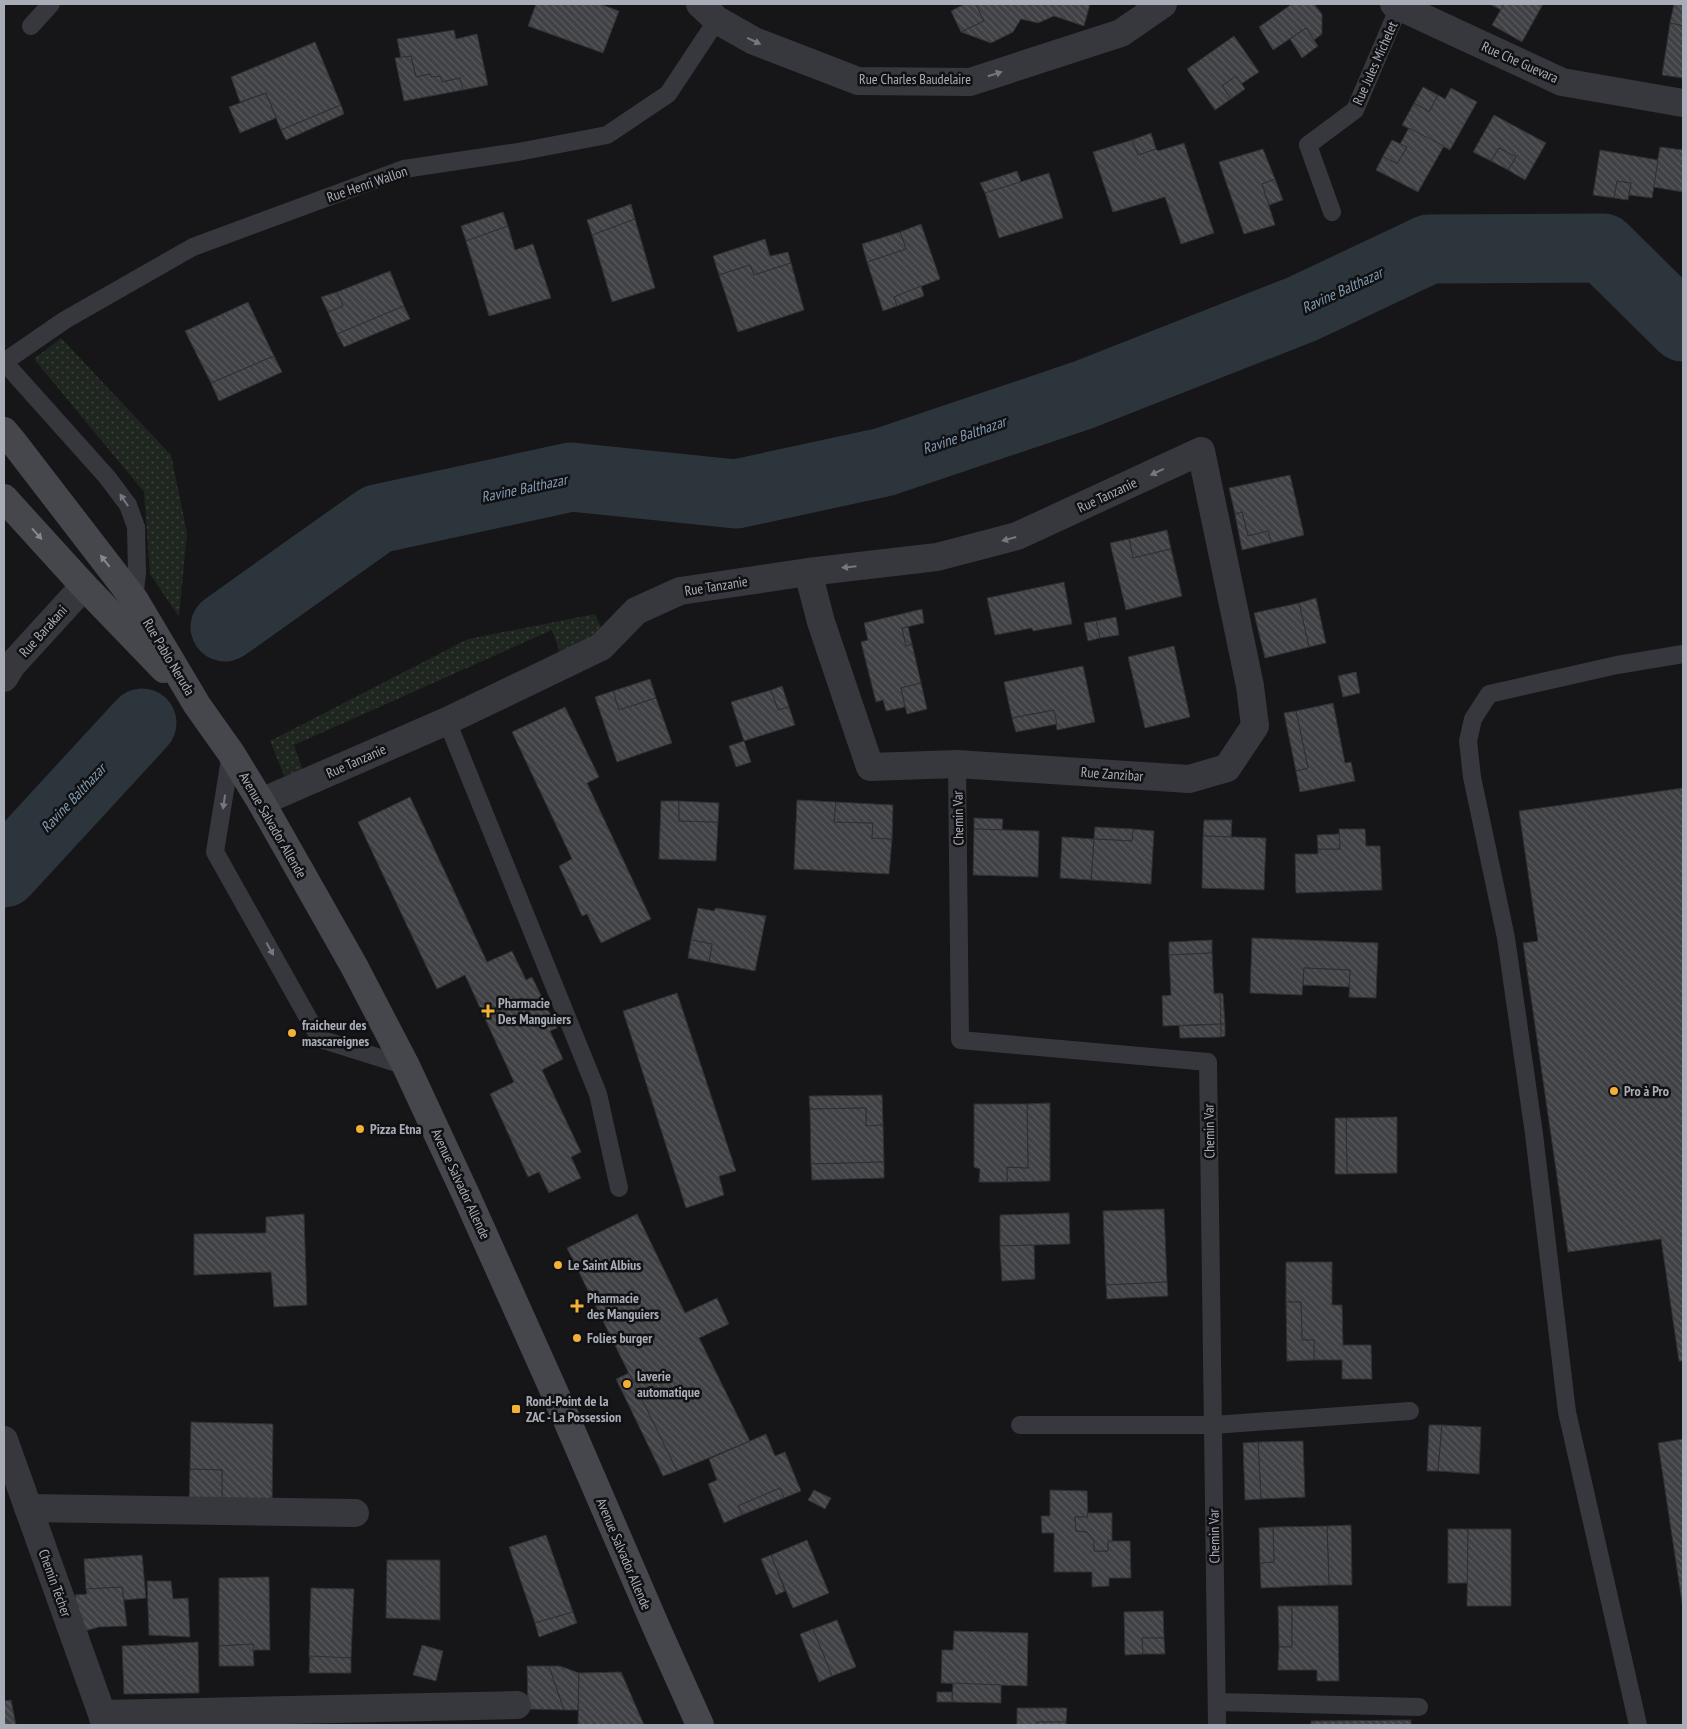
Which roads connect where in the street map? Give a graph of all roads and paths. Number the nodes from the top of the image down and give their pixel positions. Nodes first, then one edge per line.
1 (51, 4) edge
2 (1164, 4) edge
3 (1397, 5) edge
4 (709, 12) edge
5 (31, 26) dead end
6 (1683, 103) edge
7 (1332, 212) dead end
8 (4, 362) edge
9 (4, 431) edge
10 (1201, 451) joint
11 (4, 498) edge
12 (808, 572) junction
13 (84, 586) junction
14 (134, 599) junction
15 (1683, 654) edge
16 (4, 678) edge
17 (197, 705) junction
18 (446, 721) junction
19 (231, 754) junction
20 (957, 764) junction
21 (261, 802) junction
22 (406, 1066) junction
23 (619, 1188) dead end
24 (1410, 1411) dead end
25 (1213, 1424) junction
26 (1020, 1425) dead end
27 (4, 1440) edge
28 (28, 1508) junction
29 (355, 1513) dead end
30 (657, 1629) junction
31 (1217, 1702) junction
32 (518, 1705) dead end
33 (1419, 1707) dead end
34 (104, 1719) edge
35 (690, 1725) edge
36 (700, 1725) edge
37 (1217, 1725) edge
38 (1638, 1725) edge

1 - 5 lane
4 -> 2 street, Rue Charles Baudelaire
3 - 6 street, Rue Che Guevara
3 - 7 lane, Rue Jules Michelet
4 - 8 lane, Rue Henri Wallon
14 -> 8 lane
14 -> 9 main road, Rue Pablo Neruda
10 -> 12 street, Rue Tanzanie
10 - 20 street, Rue Zanzibar
11 -> 13 main road, Rue Pablo Neruda
12 - 18 street, Rue Tanzanie
12 - 20 street, Rue Zanzibar
13 - 16 street, Rue Barakani
13 - 17 main road, Rue Pablo Neruda
14 - 17 main road, Rue Pablo Neruda
15 - 38 lane
17 - 19 main road, Avenue Salvador Allende
18 - 21 street, Rue Tanzanie
18 - 23 lane
19 - 21 main road, Avenue Salvador Allende
19 -> 22 lane
20 - 25 lane, Chemin Var
21 - 22 main road, Avenue Salvador Allende
22 - 30 main road, Avenue Salvador Allende
24 - 25 lane
25 - 26 lane
25 - 31 lane, Chemin Var
27 - 28 street, Chemin Técher
28 - 29 street
28 - 34 street, Chemin Técher
30 - 35 main road, Avenue Salvador Allende
30 - 36 main road, Avenue Salvador Allende
31 - 33 lane
31 - 37 lane, Chemin Var
32 - 34 street

